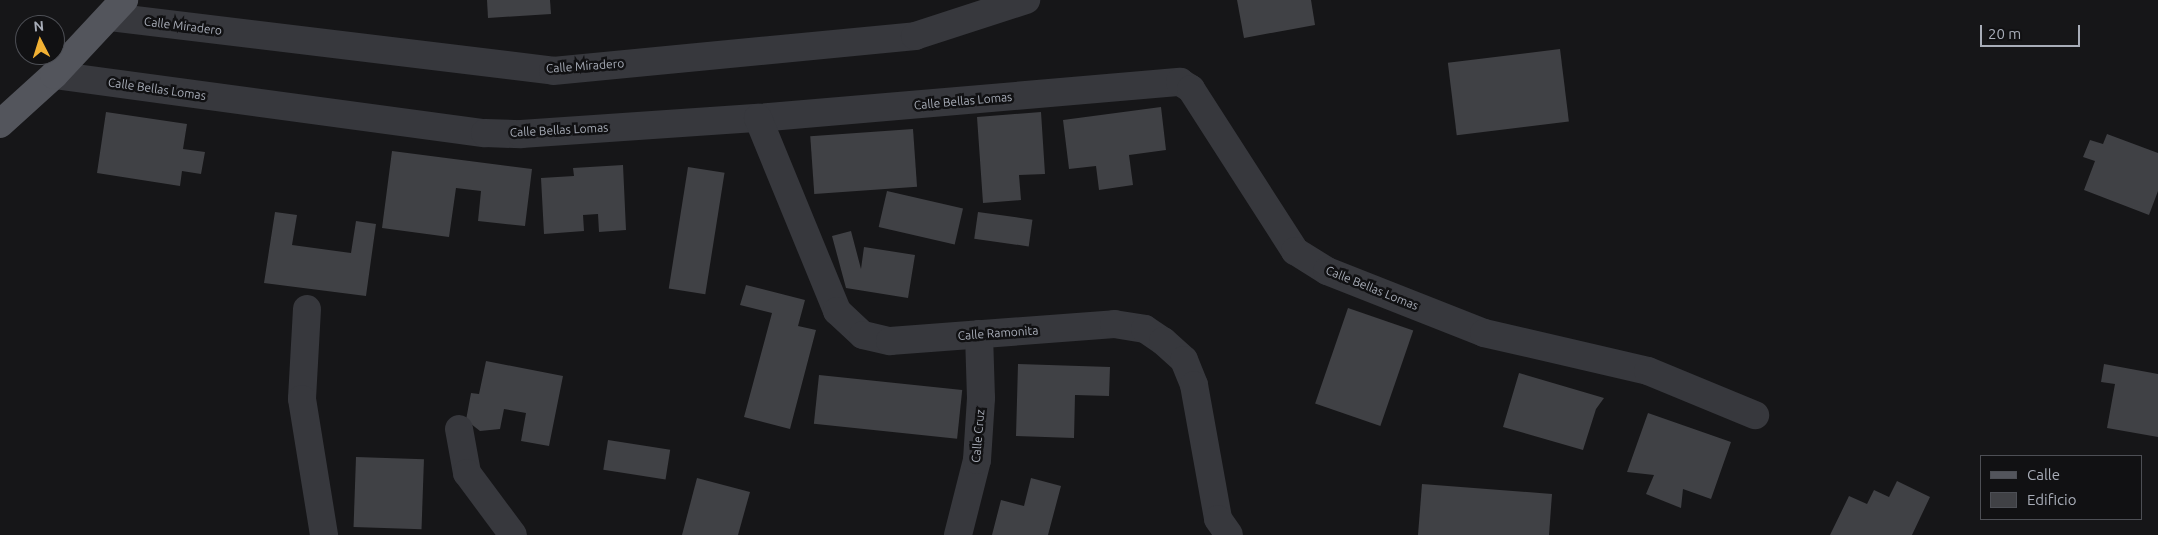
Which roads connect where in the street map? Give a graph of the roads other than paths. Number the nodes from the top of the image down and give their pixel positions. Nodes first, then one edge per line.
1 (1026, 0) edge
2 (117, 9) edge
3 (54, 75) junction
4 (758, 118) junction
5 (0, 124) edge
6 (306, 309) dead end
7 (979, 334) junction
8 (1755, 415) dead end
9 (459, 429) dead end
10 (324, 535) edge
11 (513, 535) edge
12 (958, 535) edge
13 (1229, 535) edge

1 - 2 street, Calle Miradero
2 - 3 main road
3 - 4 street, Calle Bellas Lomas
3 - 5 main road
4 - 7 street, Calle Ramonita
4 - 8 street, Calle Bellas Lomas
6 - 10 street
7 - 12 street, Calle Cruz
7 - 13 street, Calle Ramonita
9 - 11 street

